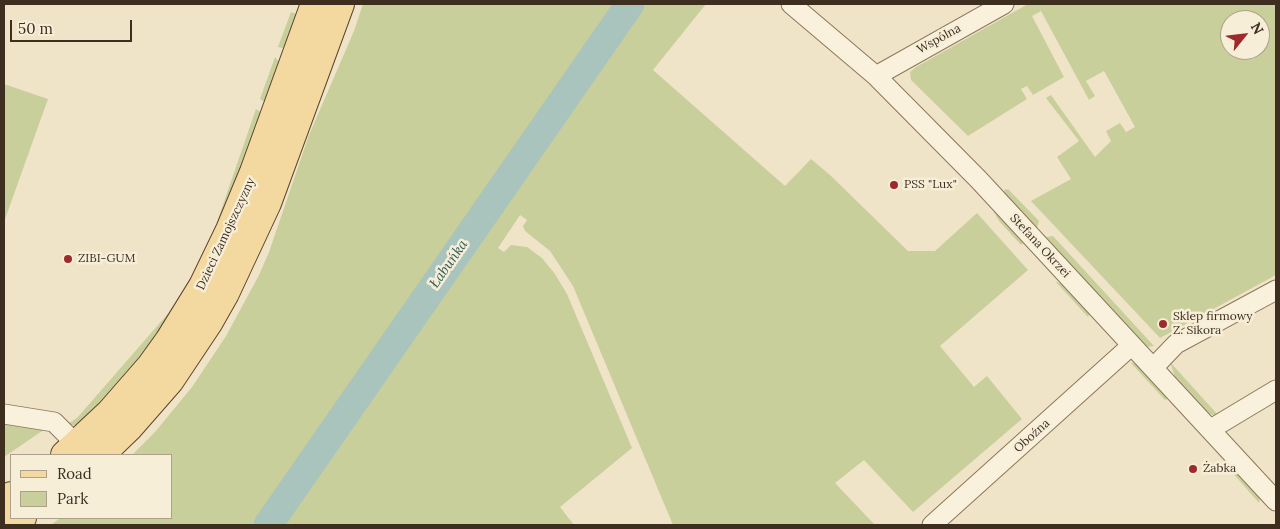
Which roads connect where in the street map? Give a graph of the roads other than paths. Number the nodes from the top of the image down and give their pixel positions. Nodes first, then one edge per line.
1 (315, 4) edge
2 (340, 4) edge
3 (791, 4) edge
4 (1004, 4) edge
5 (876, 76) junction
6 (1276, 290) edge
7 (1132, 345) junction
8 (1153, 368) junction
9 (1276, 390) edge
10 (4, 414) edge
11 (1211, 429) junction
12 (81, 452) edge
13 (1276, 501) edge
14 (932, 525) edge

1 - 12 main road, Dzieci Zamojszczyzny
2 - 12 main road, Dzieci Zamojszczyzny
3 - 5 street, Stefana Okrzei
4 - 5 street, Wspólna
5 - 7 street, Stefana Okrzei
6 - 8 street
7 - 8 street, Stefana Okrzei
7 - 14 street, Oboźna
8 - 11 street, Stefana Okrzei
9 - 11 street
10 - 12 street
11 - 13 street, Stefana Okrzei

